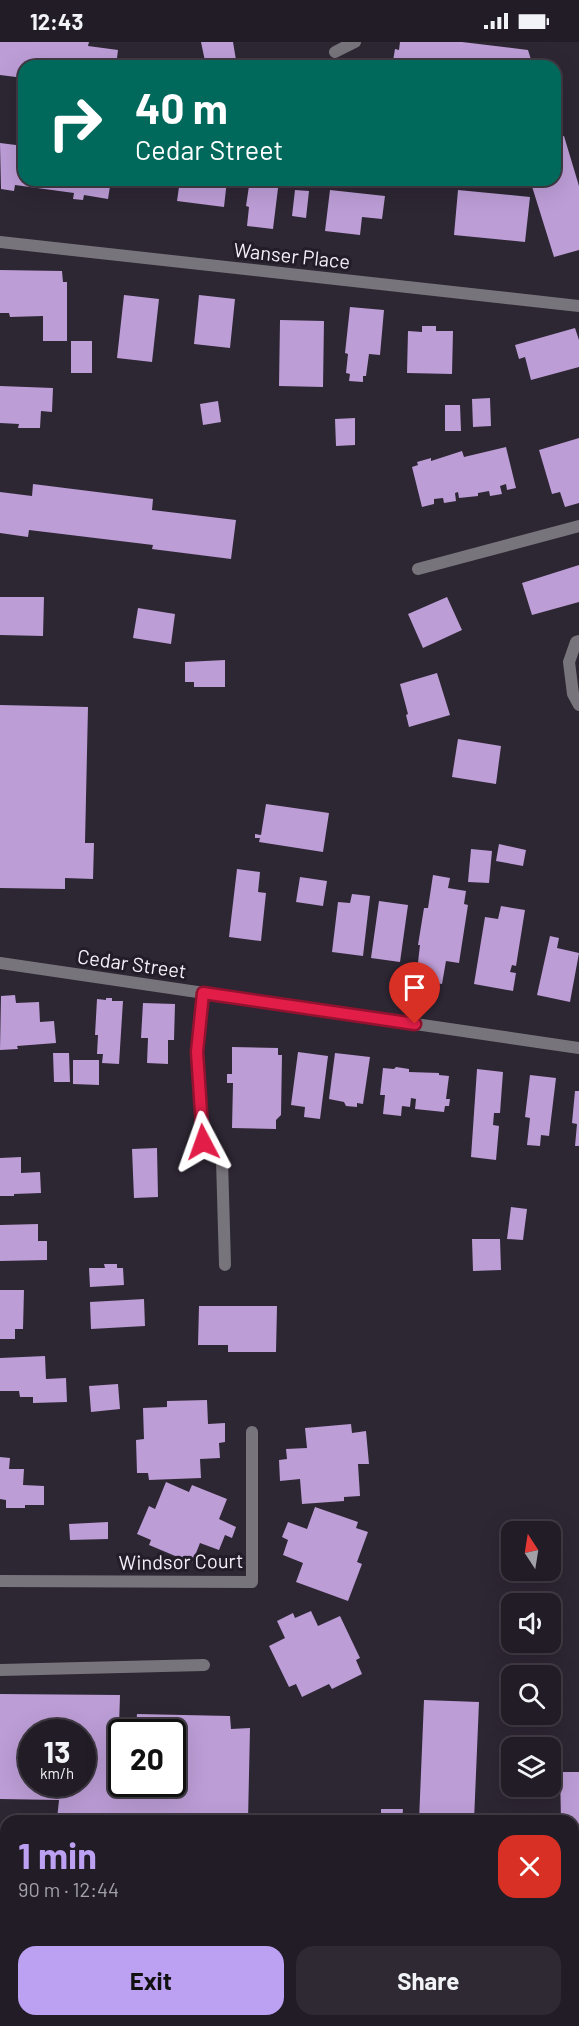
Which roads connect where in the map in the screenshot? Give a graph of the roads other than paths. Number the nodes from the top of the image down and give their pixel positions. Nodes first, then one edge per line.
1 (355, 42) edge
2 (335, 52) dead end
3 (0, 242) edge
4 (579, 306) edge
5 (579, 526) edge
6 (418, 569) dead end
7 (579, 641) edge
8 (579, 705) edge
9 (0, 963) edge
10 (203, 993) junction
11 (579, 1048) edge
12 (225, 1265) dead end
13 (252, 1432) dead end
14 (0, 1581) edge
15 (204, 1665) dead end
16 (0, 1670) edge

1 - 2 street
3 - 4 street, Wanser Place
5 - 6 street
7 - 8 street
9 - 10 street, Cedar Street
10 - 11 street, Cedar Street
10 - 12 street
13 - 14 street, Windsor Court
15 - 16 street

